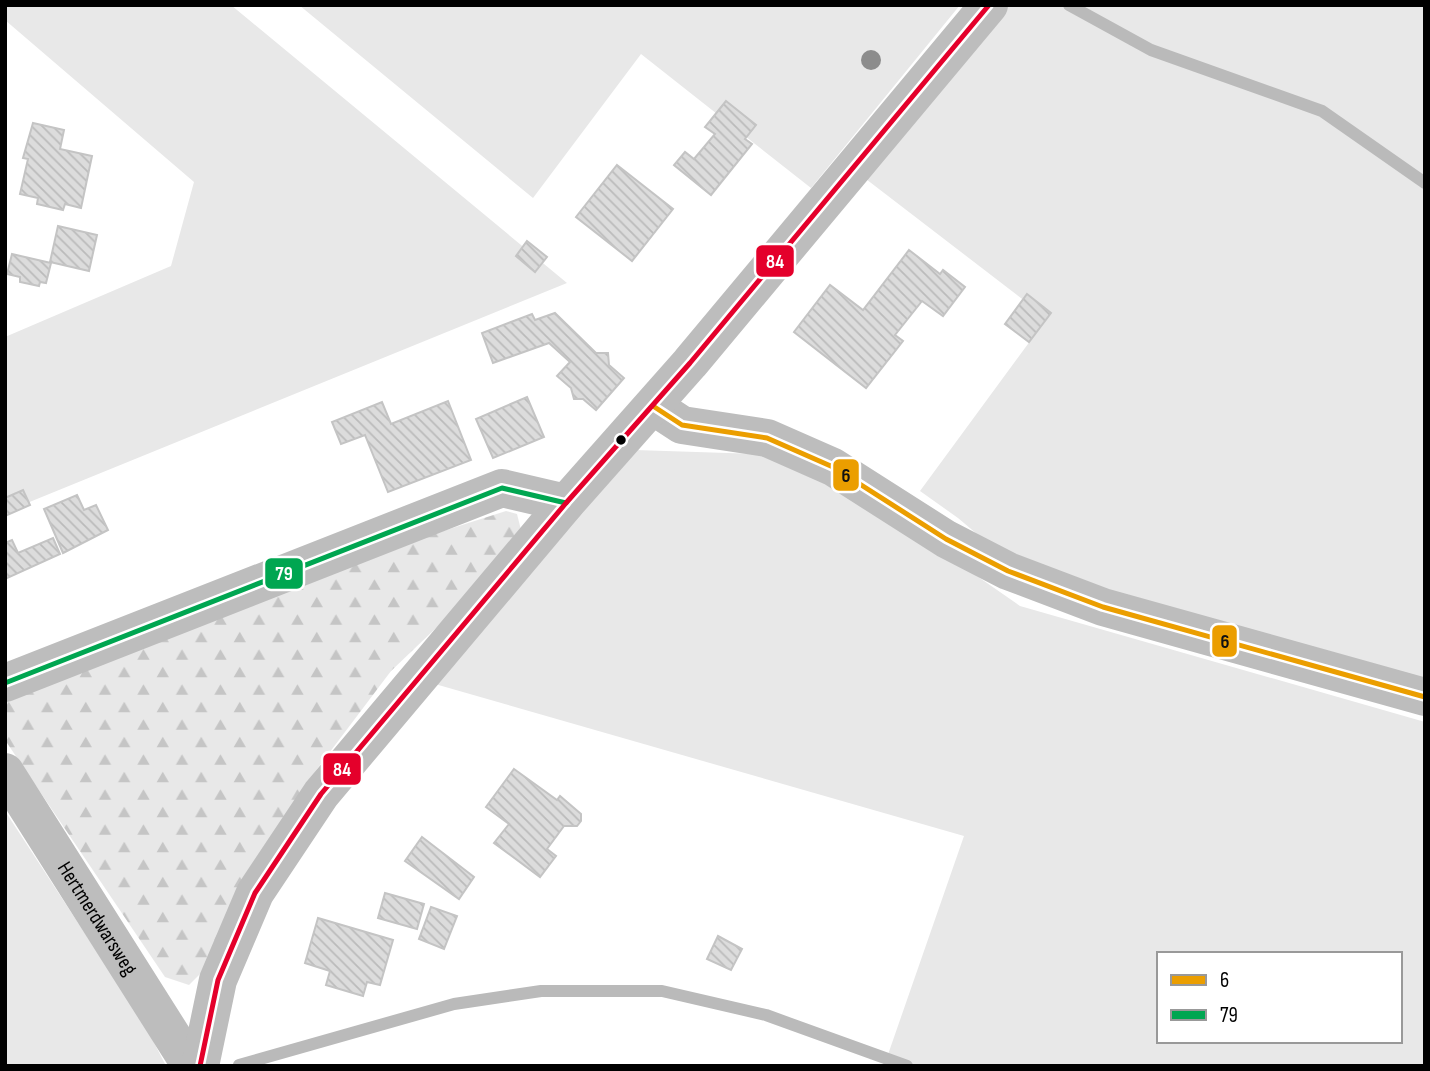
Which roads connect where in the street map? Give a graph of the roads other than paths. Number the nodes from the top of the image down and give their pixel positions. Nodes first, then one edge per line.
1 (989, 5) edge
2 (653, 406) junction
3 (566, 503) junction
4 (5, 683) edge
5 (1425, 697) edge
6 (5, 772) edge
7 (191, 1066) edge
8 (200, 1066) edge

1 - 2 street
2 - 3 street
2 - 5 street
3 - 4 street
3 - 8 street
6 - 7 street, Hertmerdwarsweg

